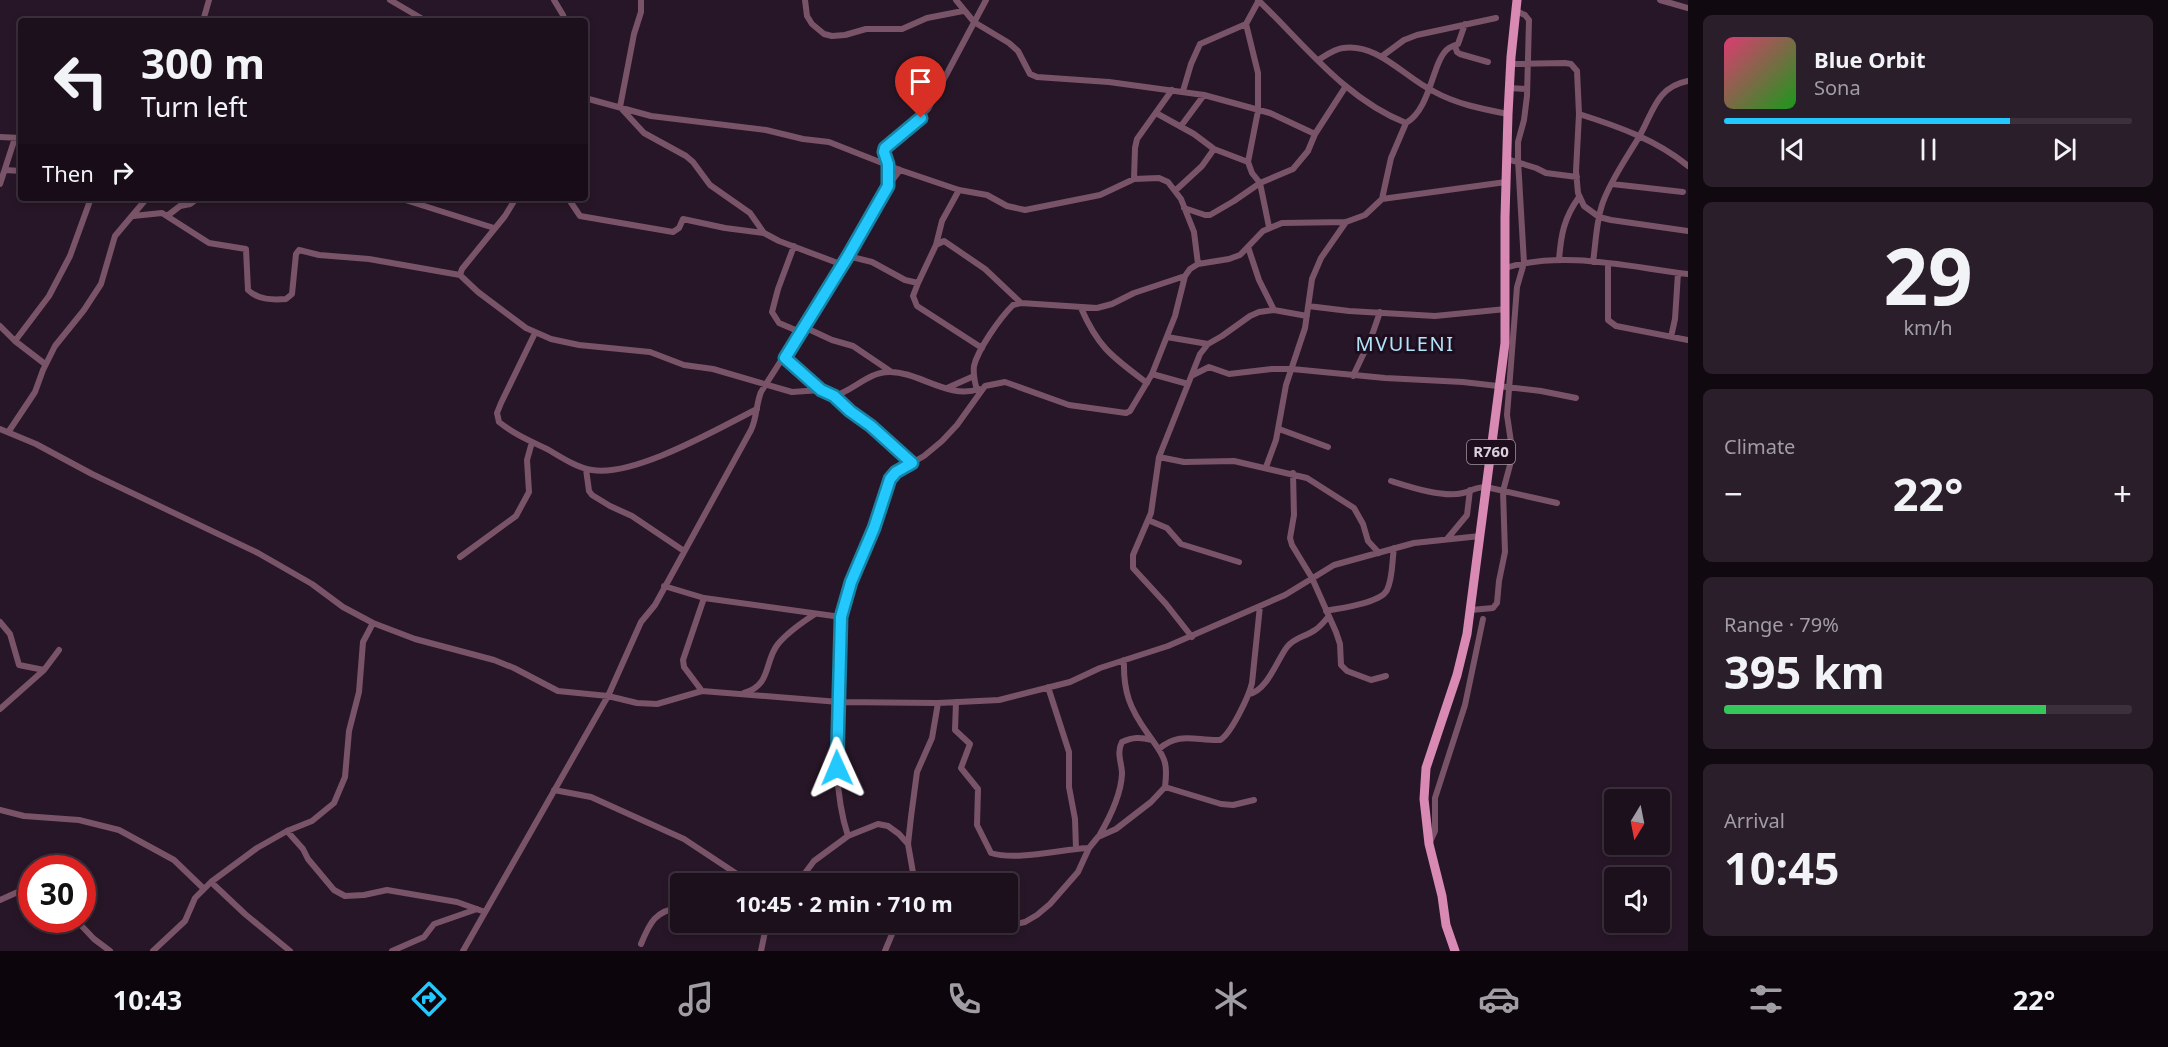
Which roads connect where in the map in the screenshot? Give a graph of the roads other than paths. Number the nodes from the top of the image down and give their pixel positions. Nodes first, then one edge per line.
1 (209, 0) edge
2 (390, 0) edge
3 (554, 0) edge
4 (641, 0) edge
5 (805, 0) edge
6 (956, 0) edge
7 (986, 0) edge
8 (1258, 0) edge
9 (1517, 0) edge
10 (1660, 0) edge
11 (1688, 8) edge
12 (963, 11) junction
13 (1516, 11) junction
14 (203, 18) edge
15 (421, 18) edge
16 (564, 18) edge
17 (1496, 18) dead end
18 (974, 22) junction
19 (1246, 24) junction
20 (1465, 24) junction
21 (1455, 46) junction
22 (1381, 57) junction
23 (1318, 60) junction
24 (1488, 62) dead end
25 (1510, 64) junction
26 (1526, 64) junction
27 (1688, 81) edge
28 (1346, 86) junction
29 (1509, 88) junction
30 (1527, 89) junction
31 (1172, 90) junction
32 (1430, 90) junction
33 (1182, 91) junction
34 (1204, 95) junction
35 (588, 99) edge
36 (620, 107) junction
37 (1258, 111) junction
38 (1156, 112) junction
39 (1508, 114) junction
40 (1579, 114) junction
41 (1406, 123) junction
42 (1181, 126) junction
43 (1315, 134) junction
44 (1639, 136) junction
45 (0, 137) edge
46 (18, 138) edge
47 (1214, 149) junction
48 (1507, 159) junction
49 (1248, 162) junction
50 (1518, 162) junction
51 (888, 164) junction
52 (1688, 165) edge
53 (5, 170) junction
54 (900, 170) junction
55 (18, 171) edge
56 (1576, 177) junction
57 (1134, 179) junction
58 (1506, 182) junction
59 (1260, 183) junction
60 (0, 184) edge
61 (1612, 184) junction
62 (888, 186) junction
63 (959, 190) junction
64 (1176, 190) junction
65 (1683, 192) dead end
66 (1579, 197) junction
67 (1382, 199) junction
68 (90, 201) edge
69 (145, 201) edge
70 (194, 201) edge
71 (408, 201) edge
72 (514, 201) edge
73 (570, 201) edge
74 (1184, 208) junction
75 (133, 216) junction
76 (167, 216) junction
77 (1599, 217) junction
78 (1346, 222) junction
79 (1269, 227) junction
80 (494, 228) junction
81 (1688, 231) edge
82 (764, 233) junction
83 (941, 239) junction
84 (794, 246) junction
85 (1248, 247) junction
86 (848, 256) junction
87 (1558, 260) junction
88 (1593, 262) junction
89 (1524, 263) junction
90 (1198, 264) junction
91 (1608, 264) junction
92 (843, 265) junction
93 (1505, 268) junction
94 (1678, 273) junction
95 (1688, 274) edge
96 (460, 275) junction
97 (1185, 276) junction
98 (918, 283) junction
99 (1021, 303) junction
100 (1308, 306) junction
101 (1081, 308) junction
102 (1506, 309) junction
103 (1274, 310) junction
104 (1380, 312) junction
105 (1307, 316) junction
106 (0, 326) edge
107 (802, 330) junction
108 (535, 333) junction
109 (1167, 337) junction
110 (1671, 337) junction
111 (1688, 340) edge
112 (15, 341) junction
113 (1190, 342) junction
114 (1208, 344) junction
115 (1509, 345) junction
116 (982, 348) junction
117 (1200, 354) junction
118 (785, 358) junction
119 (45, 364) junction
120 (1292, 369) junction
121 (890, 371) junction
122 (1152, 374) junction
123 (1193, 375) junction
124 (974, 376) junction
125 (1353, 376) junction
126 (1147, 383) junction
127 (1188, 384) junction
128 (767, 385) junction
129 (985, 386) junction
130 (1504, 387) junction
131 (947, 388) junction
132 (821, 390) junction
133 (977, 390) junction
134 (834, 396) junction
135 (1576, 398) dead end
136 (758, 409) junction
137 (3, 429) edge
138 (1279, 429) junction
139 (532, 442) junction
140 (1328, 447) dead end
141 (1159, 456) junction
142 (912, 463) junction
143 (1266, 467) junction
144 (586, 469) junction
145 (1293, 473) junction
146 (1391, 481) dead end
147 (1486, 487) junction
148 (1470, 490) junction
149 (1503, 490) junction
150 (1557, 503) dead end
151 (1148, 520) junction
152 (1480, 536) junction
153 (1447, 539) junction
154 (1394, 548) junction
155 (684, 551) junction
156 (1379, 553) junction
157 (460, 557) dead end
158 (1239, 562) dead end
159 (1312, 578) junction
160 (664, 586) junction
161 (704, 598) junction
162 (1260, 606) junction
163 (1493, 608) junction
164 (1476, 610) junction
165 (814, 614) junction
166 (1327, 614) junction
167 (841, 617) junction
168 (1483, 619) junction
169 (0, 622) edge
170 (373, 623) junction
171 (1192, 637) junction
172 (59, 650) dead end
173 (1124, 660) junction
174 (44, 670) junction
175 (1386, 676) dead end
176 (1048, 687) junction
177 (702, 691) junction
178 (740, 694) junction
179 (1249, 694) junction
180 (608, 696) junction
181 (839, 702) junction
182 (956, 702) junction
183 (938, 703) junction
184 (0, 710) edge
185 (1152, 740) junction
186 (1159, 749) junction
187 (1165, 787) junction
188 (554, 790) junction
189 (1254, 800) dead end
190 (0, 810) edge
191 (288, 831) junction
192 (849, 836) junction
193 (1098, 837) junction
194 (908, 844) junction
195 (1429, 844) junction
196 (1089, 848) junction
197 (1077, 849) junction
198 (734, 873) edge
199 (805, 873) edge
200 (913, 873) edge
201 (210, 882) junction
202 (203, 888) junction
203 (18, 892) edge
204 (0, 900) edge
205 (478, 909) junction
206 (670, 909) edge
207 (485, 912) junction
208 (1018, 924) edge
209 (88, 933) edge
210 (764, 933) edge
211 (892, 933) edge
212 (641, 944) dead end
213 (110, 951) edge
214 (153, 951) edge
215 (290, 951) edge
216 (392, 951) edge
217 (463, 951) edge
218 (761, 951) edge
219 (885, 951) edge
220 (1455, 951) edge

1 - 14 street
2 - 15 street
3 - 16 street
4 - 36 street
5 - 12 street
6 - 12 street
7 - 18 street
8 - 19 street
8 - 23 street
9 - 13 main road, R760
10 - 11 street
12 - 18 street
13 - 25 main road, R760
13 - 26 street
17 - 20 street
18 - 31 street
18 - 51 street
19 - 33 street
19 - 37 street
20 - 21 street
20 - 22 street
21 - 24 street
21 - 32 street
22 - 23 street
22 - 32 street
23 - 28 street
25 - 26 street
25 - 29 main road, R760
26 - 30 street
26 - 40 street
27 - 44 street
28 - 41 street
28 - 43 street
29 - 30 street
29 - 39 main road, R760
30 - 50 street
31 - 33 street
31 - 38 street
32 - 39 street
32 - 41 street
33 - 34 street
34 - 37 street
34 - 42 street
35 - 36 street
36 - 51 street
36 - 82 street
37 - 43 street
37 - 49 street
38 - 42 street
38 - 57 street
39 - 48 main road, R760
40 - 44 street
40 - 56 street
41 - 67 street
42 - 47 street
43 - 59 street
44 - 52 street
44 - 61 street
45 - 46 street
46 - 53 street
47 - 49 street
47 - 64 street
48 - 50 street
48 - 58 main road, R760
49 - 59 street
50 - 56 street
50 - 89 street
51 - 54 street
51 - 62 street
53 - 55 street
53 - 60 street
54 - 62 street
54 - 63 street
56 - 66 street
57 - 63 street
57 - 64 street
58 - 67 street
58 - 93 main road, R760
59 - 74 street
59 - 79 street
61 - 65 street
61 - 77 street
62 - 86 street
63 - 83 street
64 - 74 street
66 - 77 street
66 - 87 street
67 - 78 street
68 - 112 street
69 - 75 street
70 - 76 street
71 - 80 street
72 - 80 street
73 - 82 street
74 - 90 street
75 - 76 street
75 - 119 street
76 - 96 street
77 - 81 street
77 - 88 street
78 - 79 street
78 - 100 street
79 - 85 street
80 - 96 street
82 - 84 street
83 - 98 street
83 - 99 street
84 - 92 street
84 - 107 street
85 - 90 street
85 - 103 street
86 - 92 street
86 - 98 street
87 - 88 street
87 - 89 street
88 - 91 street
89 - 93 street
89 - 115 street
90 - 97 street
91 - 94 street
91 - 110 street
92 - 107 street
93 - 102 main road, R760
94 - 95 street
94 - 110 street
96 - 108 street
97 - 101 street
97 - 109 street
98 - 116 street
99 - 101 street
99 - 116 street
100 - 104 street
100 - 105 street
101 - 126 street
102 - 104 street
102 - 115 main road, R760
103 - 105 street
103 - 114 street
104 - 125 street
105 - 120 street
106 - 112 street
107 - 118 street
107 - 121 street
108 - 128 street
108 - 139 street
109 - 113 street
109 - 122 street
110 - 111 street
112 - 119 street
113 - 114 street
113 - 117 street
114 - 117 street
115 - 130 main road, R760
116 - 124 street
117 - 123 street
118 - 128 street
118 - 132 street
119 - 137 street
120 - 123 street
120 - 125 street
120 - 138 street
121 - 131 street
121 - 134 street
122 - 126 street
122 - 127 street
123 - 127 street
124 - 131 street
124 - 133 street
125 - 130 street
126 - 129 street
127 - 141 street
128 - 132 street
128 - 136 street
129 - 133 street
129 - 142 street
130 - 135 street
130 - 147 main road, R760
130 - 149 street
131 - 133 street
132 - 134 street
134 - 142 street
136 - 144 street
136 - 155 street
137 - 170 street
138 - 140 street
138 - 143 street
139 - 144 street
139 - 157 street
141 - 143 street
141 - 151 street
142 - 167 street
143 - 145 street
144 - 155 street
145 - 156 street
145 - 159 street
146 - 148 street
147 - 148 street
147 - 149 street
147 - 152 main road, R760
148 - 153 street
149 - 150 street
149 - 163 street
151 - 158 street
151 - 171 street
152 - 153 street
152 - 164 main road, R760
153 - 154 street
154 - 156 street
154 - 166 street
155 - 160 street
156 - 159 street
159 - 162 street
159 - 166 street
160 - 161 street
160 - 180 street
161 - 165 street
161 - 177 street
162 - 171 street
162 - 179 street
163 - 164 street
163 - 168 street
164 - 168 street
164 - 195 main road, R760
165 - 167 street
165 - 178 street
166 - 175 street
166 - 179 street
167 - 181 street
168 - 195 street
169 - 174 street
170 - 180 street
170 - 191 street
171 - 173 street
172 - 174 street
173 - 176 street
173 - 185 street
174 - 184 street
176 - 182 street
176 - 197 street
177 - 178 street
177 - 180 street
178 - 181 street
179 - 186 street
180 - 188 street
181 - 183 street
181 - 192 street
182 - 183 street
182 - 197 street
183 - 194 street
185 - 186 street
185 - 193 street
186 - 187 street
187 - 189 street
187 - 193 street
188 - 198 street
188 - 207 street
190 - 202 street
191 - 201 street
191 - 205 street
192 - 194 street
192 - 199 street
193 - 196 street
194 - 200 street
195 - 220 main road, R760
196 - 197 street
196 - 208 street
201 - 202 street
201 - 215 street
202 - 214 street
203 - 204 street
205 - 207 street
205 - 216 street
206 - 212 street
207 - 217 street
209 - 213 street
210 - 218 street
211 - 219 street

